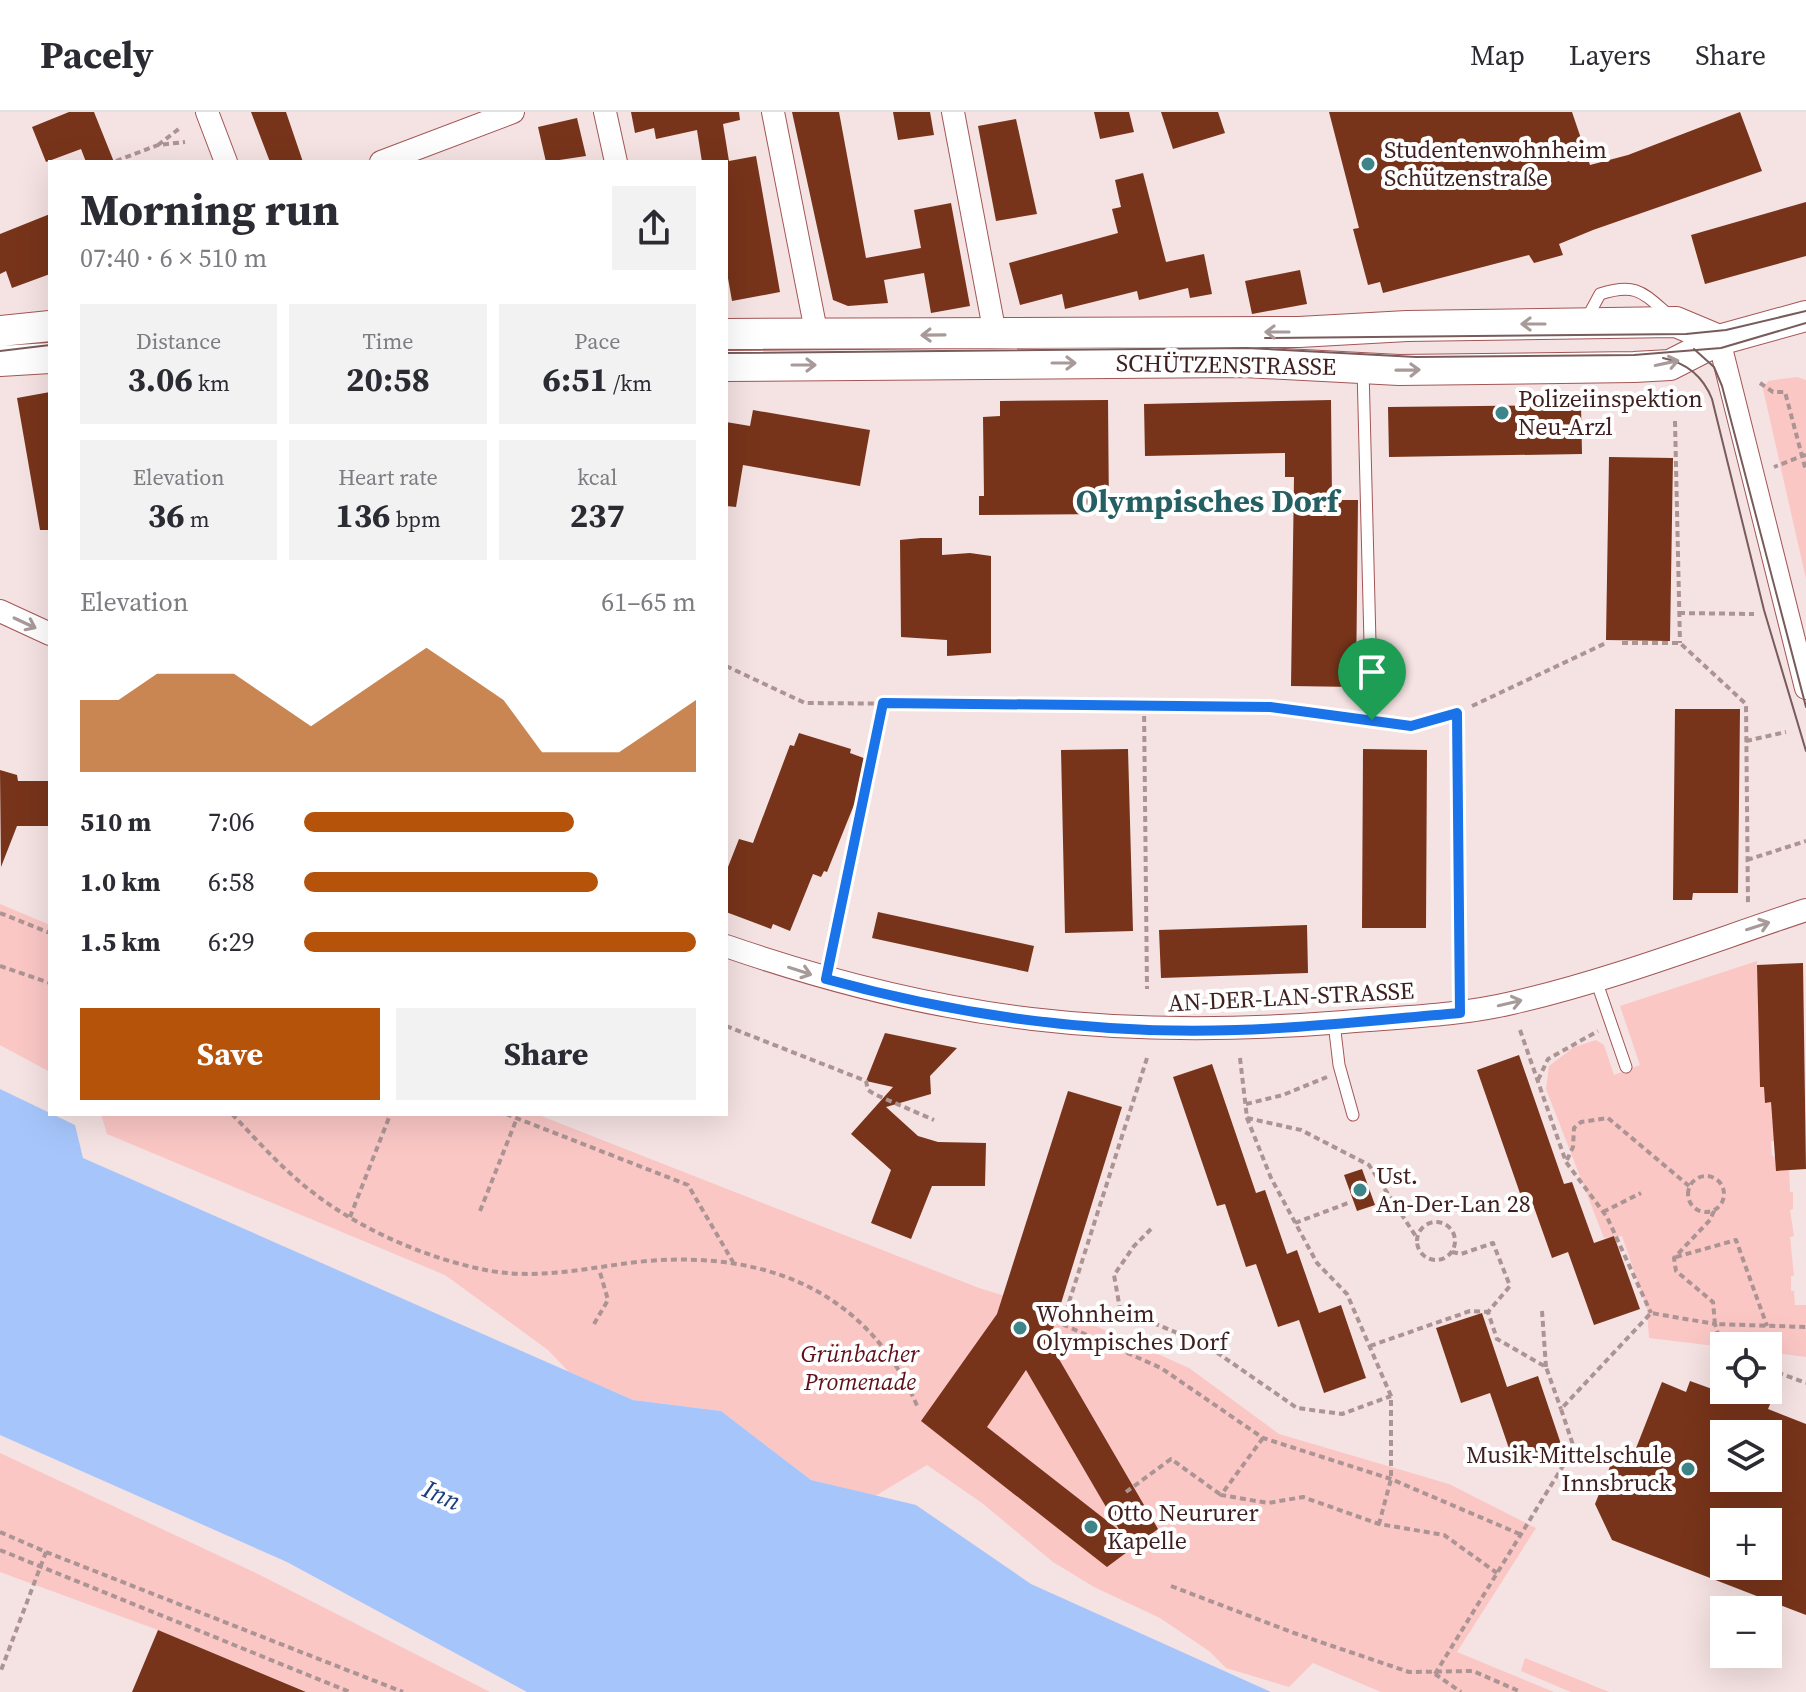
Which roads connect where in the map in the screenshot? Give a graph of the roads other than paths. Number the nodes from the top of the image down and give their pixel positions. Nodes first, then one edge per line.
1 (207, 112) edge
2 (513, 112) edge
3 (605, 112) edge
4 (773, 112) edge
5 (953, 112) edge
6 (225, 160) edge
7 (386, 160) edge
8 (616, 160) edge
9 (1806, 318) edge
10 (48, 326) edge
11 (0, 331) edge
12 (728, 334) edge
13 (995, 334) junction
14 (817, 336) junction
15 (1719, 340) junction
16 (48, 358) edge
17 (0, 361) edge
18 (728, 366) edge
19 (1363, 369) junction
20 (0, 611) edge
21 (48, 633) edge
22 (1806, 688) edge
23 (1457, 713) road end
24 (1372, 720) road end
25 (1806, 910) edge
26 (728, 947) edge
27 (1596, 980) junction
28 (1460, 1013) junction
29 (1334, 1023) junction
30 (1626, 1067) dead end
31 (1353, 1115) dead end

1 - 6 street
2 - 7 street
3 - 8 street
4 - 14 street
5 - 13 street
9 - 15 street, SCHÜTZENSTRASSE
10 - 11 street
12 - 14 street, SCHÜTZENSTRASSE
13 -> 14 street, SCHÜTZENSTRASSE
15 -> 13 street, SCHÜTZENSTRASSE
19 -> 15 street, SCHÜTZENSTRASSE
15 - 22 street
16 - 17 street
18 -> 19 street, SCHÜTZENSTRASSE
19 - 24 lane
20 -> 21 street
23 - 28 lane
27 -> 25 street, AN-DER-LAN-STRASSE
26 -> 29 street, AN-DER-LAN-STRASSE
28 -> 27 street, AN-DER-LAN-STRASSE
27 - 30 lane
28 - 29 street, AN-DER-LAN-STRASSE
29 - 31 lane

